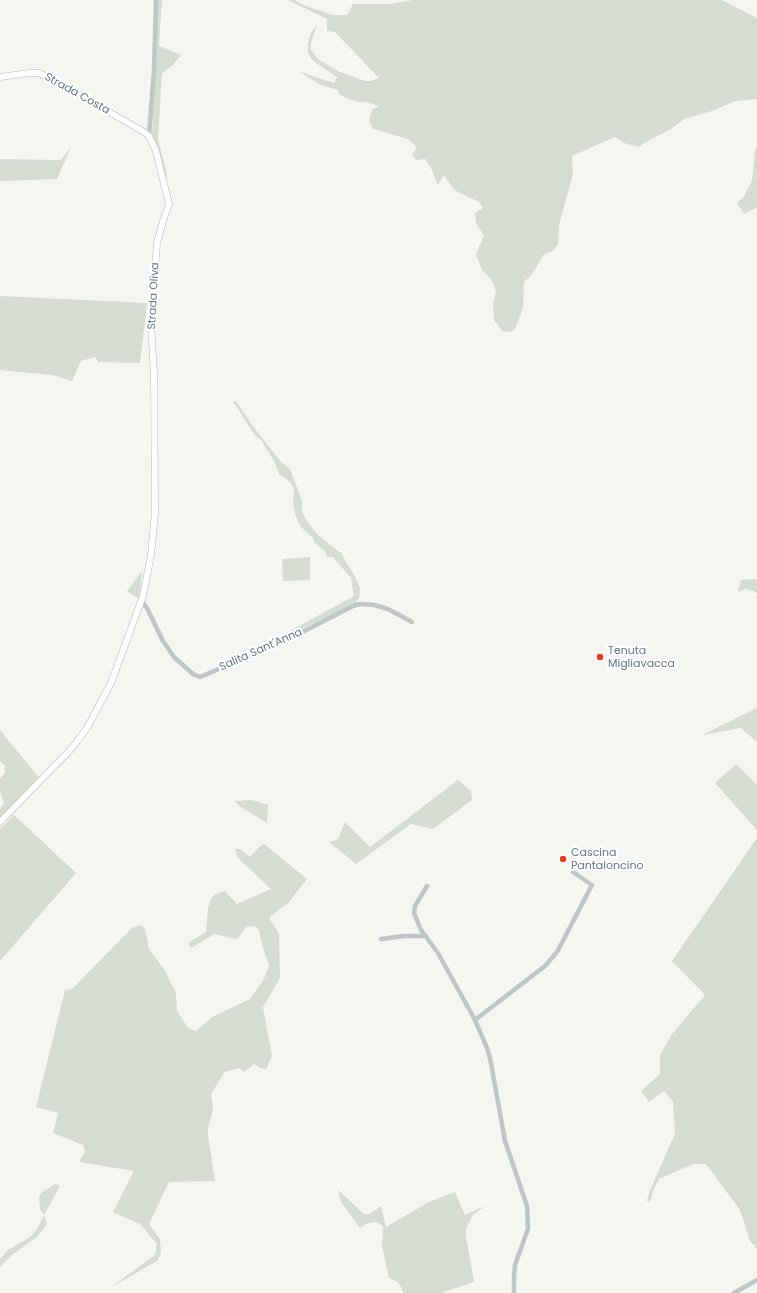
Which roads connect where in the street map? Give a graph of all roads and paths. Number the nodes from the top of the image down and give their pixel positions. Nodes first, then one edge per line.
1 (156, 0) edge
2 (0, 77) edge
3 (149, 136) junction
4 (142, 599) junction
5 (412, 622) dead end
6 (0, 822) edge
7 (573, 872) dead end
8 (427, 886) dead end
9 (426, 936) junction
10 (381, 939) dead end
11 (475, 1020) junction
12 (757, 1280) edge
13 (514, 1293) edge
14 (734, 1293) edge

1 - 3 street, Strada Oliva
2 - 3 street, Strada Costa
3 - 4 street, Strada Oliva
4 - 5 street, Salita Sant'Anna
4 - 6 street
7 - 11 street
8 - 9 street
9 - 10 street
9 - 11 street
11 - 13 street
12 - 14 street

